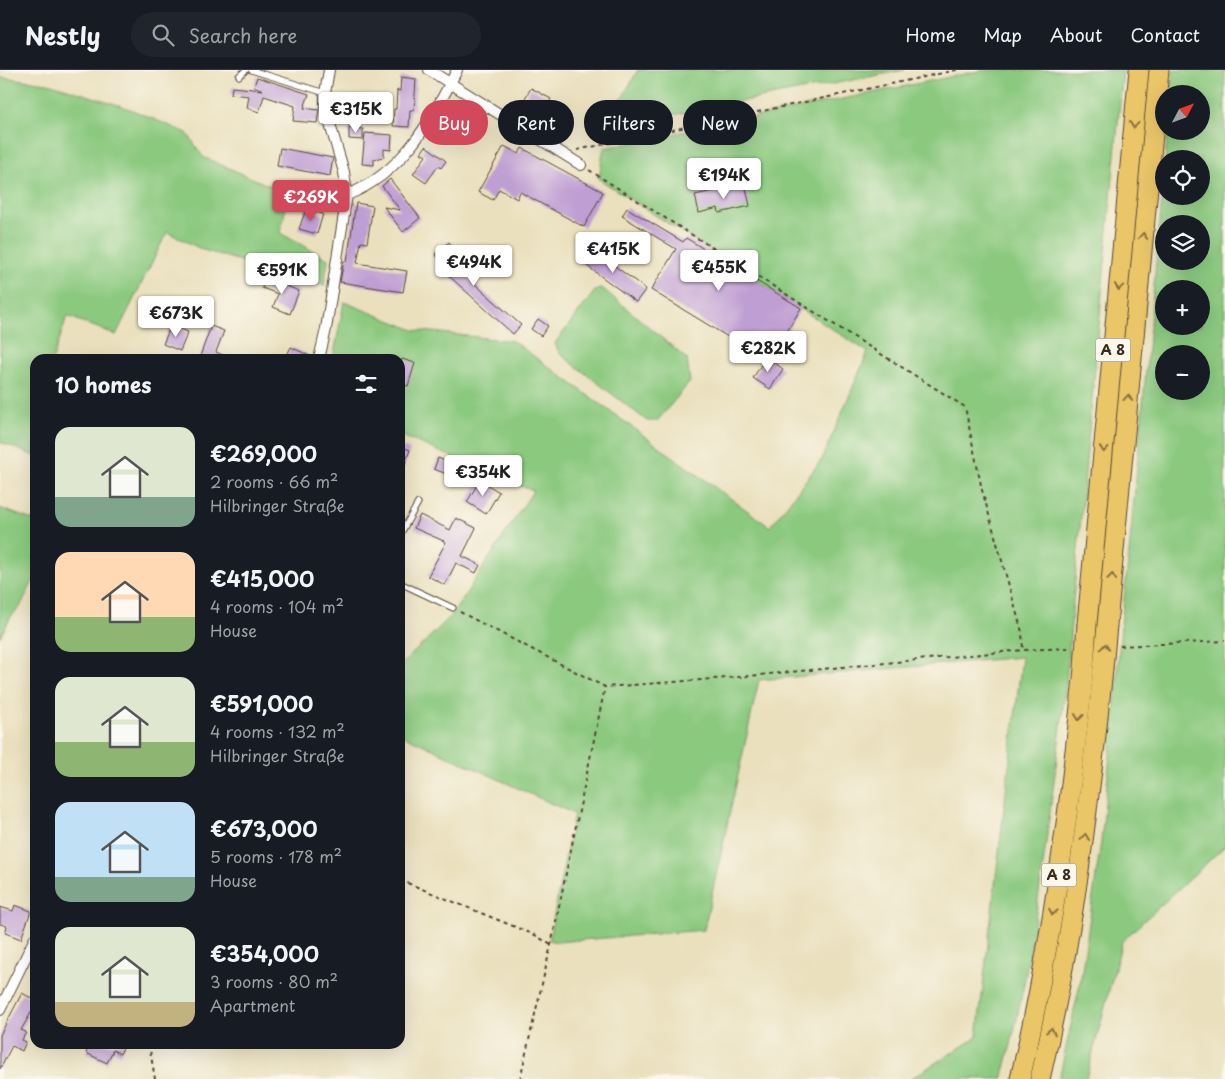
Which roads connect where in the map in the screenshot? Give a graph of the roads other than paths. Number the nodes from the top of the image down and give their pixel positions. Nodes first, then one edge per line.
1 (246, 70) edge
2 (251, 70) edge
3 (329, 70) edge
4 (429, 70) edge
5 (457, 70) edge
6 (1139, 73) edge
7 (1158, 74) edge
8 (239, 76) dead end
9 (450, 83) junction
10 (325, 93) junction
11 (581, 165) road end
12 (347, 195) junction
13 (320, 354) edge
14 (418, 503) dead end
15 (405, 526) edge
16 (405, 585) edge
17 (453, 608) road end
18 (30, 948) edge
19 (0, 1010) edge
20 (1020, 1079) edge
21 (1040, 1079) edge

1 - 8 lane
2 - 10 lane
3 - 10 street
4 - 9 street
5 - 9 street
6 -> 20 highway, A 8, bridge
21 -> 7 highway, A 8, bridge
9 - 11 street
9 - 12 street
10 - 12 street
12 - 13 street
14 - 15 lane
16 - 17 lane
18 - 19 street

